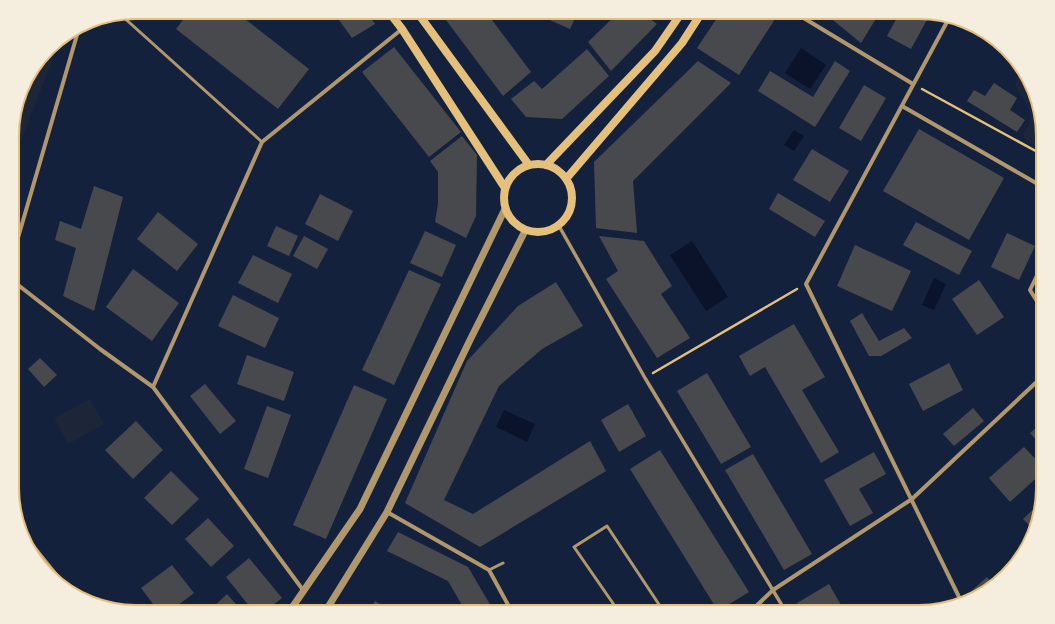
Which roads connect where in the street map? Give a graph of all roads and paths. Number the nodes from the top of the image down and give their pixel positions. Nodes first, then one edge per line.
1 (394, 19) edge
2 (422, 19) edge
3 (676, 19) edge
4 (697, 19) edge
5 (804, 19) edge
6 (126, 20) edge
7 (947, 23) edge
8 (402, 29) junction
9 (77, 36) edge
10 (913, 84) junction
11 (902, 106) junction
12 (262, 142) junction
13 (1036, 152) edge
14 (529, 165) junction
15 (546, 165) junction
16 (566, 179) junction
17 (1036, 183) edge
18 (505, 188) junction
19 (505, 208) junction
20 (559, 226) junction
21 (525, 231) junction
22 (19, 234) edge
23 (1036, 278) edge
24 (806, 284) junction
25 (19, 286) edge
26 (1036, 300) edge
27 (645, 378) junction
28 (1036, 383) edge
29 (153, 387) junction
30 (912, 499) junction
31 (387, 512) junction
32 (41, 555) edge
33 (503, 563) dead end
34 (489, 570) junction
35 (53, 571) edge
36 (303, 590) junction
37 (773, 590) junction
38 (959, 598) edge
39 (293, 605) edge
40 (329, 605) edge
41 (508, 605) edge
42 (614, 605) edge
43 (659, 605) edge
44 (757, 605) edge
45 (782, 605) edge

1 - 8 main road
2 - 14 main road
3 - 15 main road
4 - 16 main road
5 - 10 street
6 - 12 lane
7 - 10 street
8 - 12 street
8 - 18 main road
9 - 22 street
10 - 11 street
10 - 13 path
11 - 17 street
11 - 24 street
12 - 29 street
14 - 15 main road
14 - 18 main road
15 - 16 main road
16 - 20 main road
18 - 19 main road
19 - 21 main road
19 - 36 street
20 - 21 main road
20 - 27 street
21 - 31 street
23 - 26 street
24 - 27 path
24 - 30 street
25 - 29 street
27 - 37 street
28 - 30 street
29 - 36 street
30 - 37 street
30 - 38 street
31 - 34 street
31 - 40 street
32 - 35 street
33 - 34 lane
34 - 41 street
36 - 39 street
37 - 44 street
37 - 45 street
42 - 43 lane

